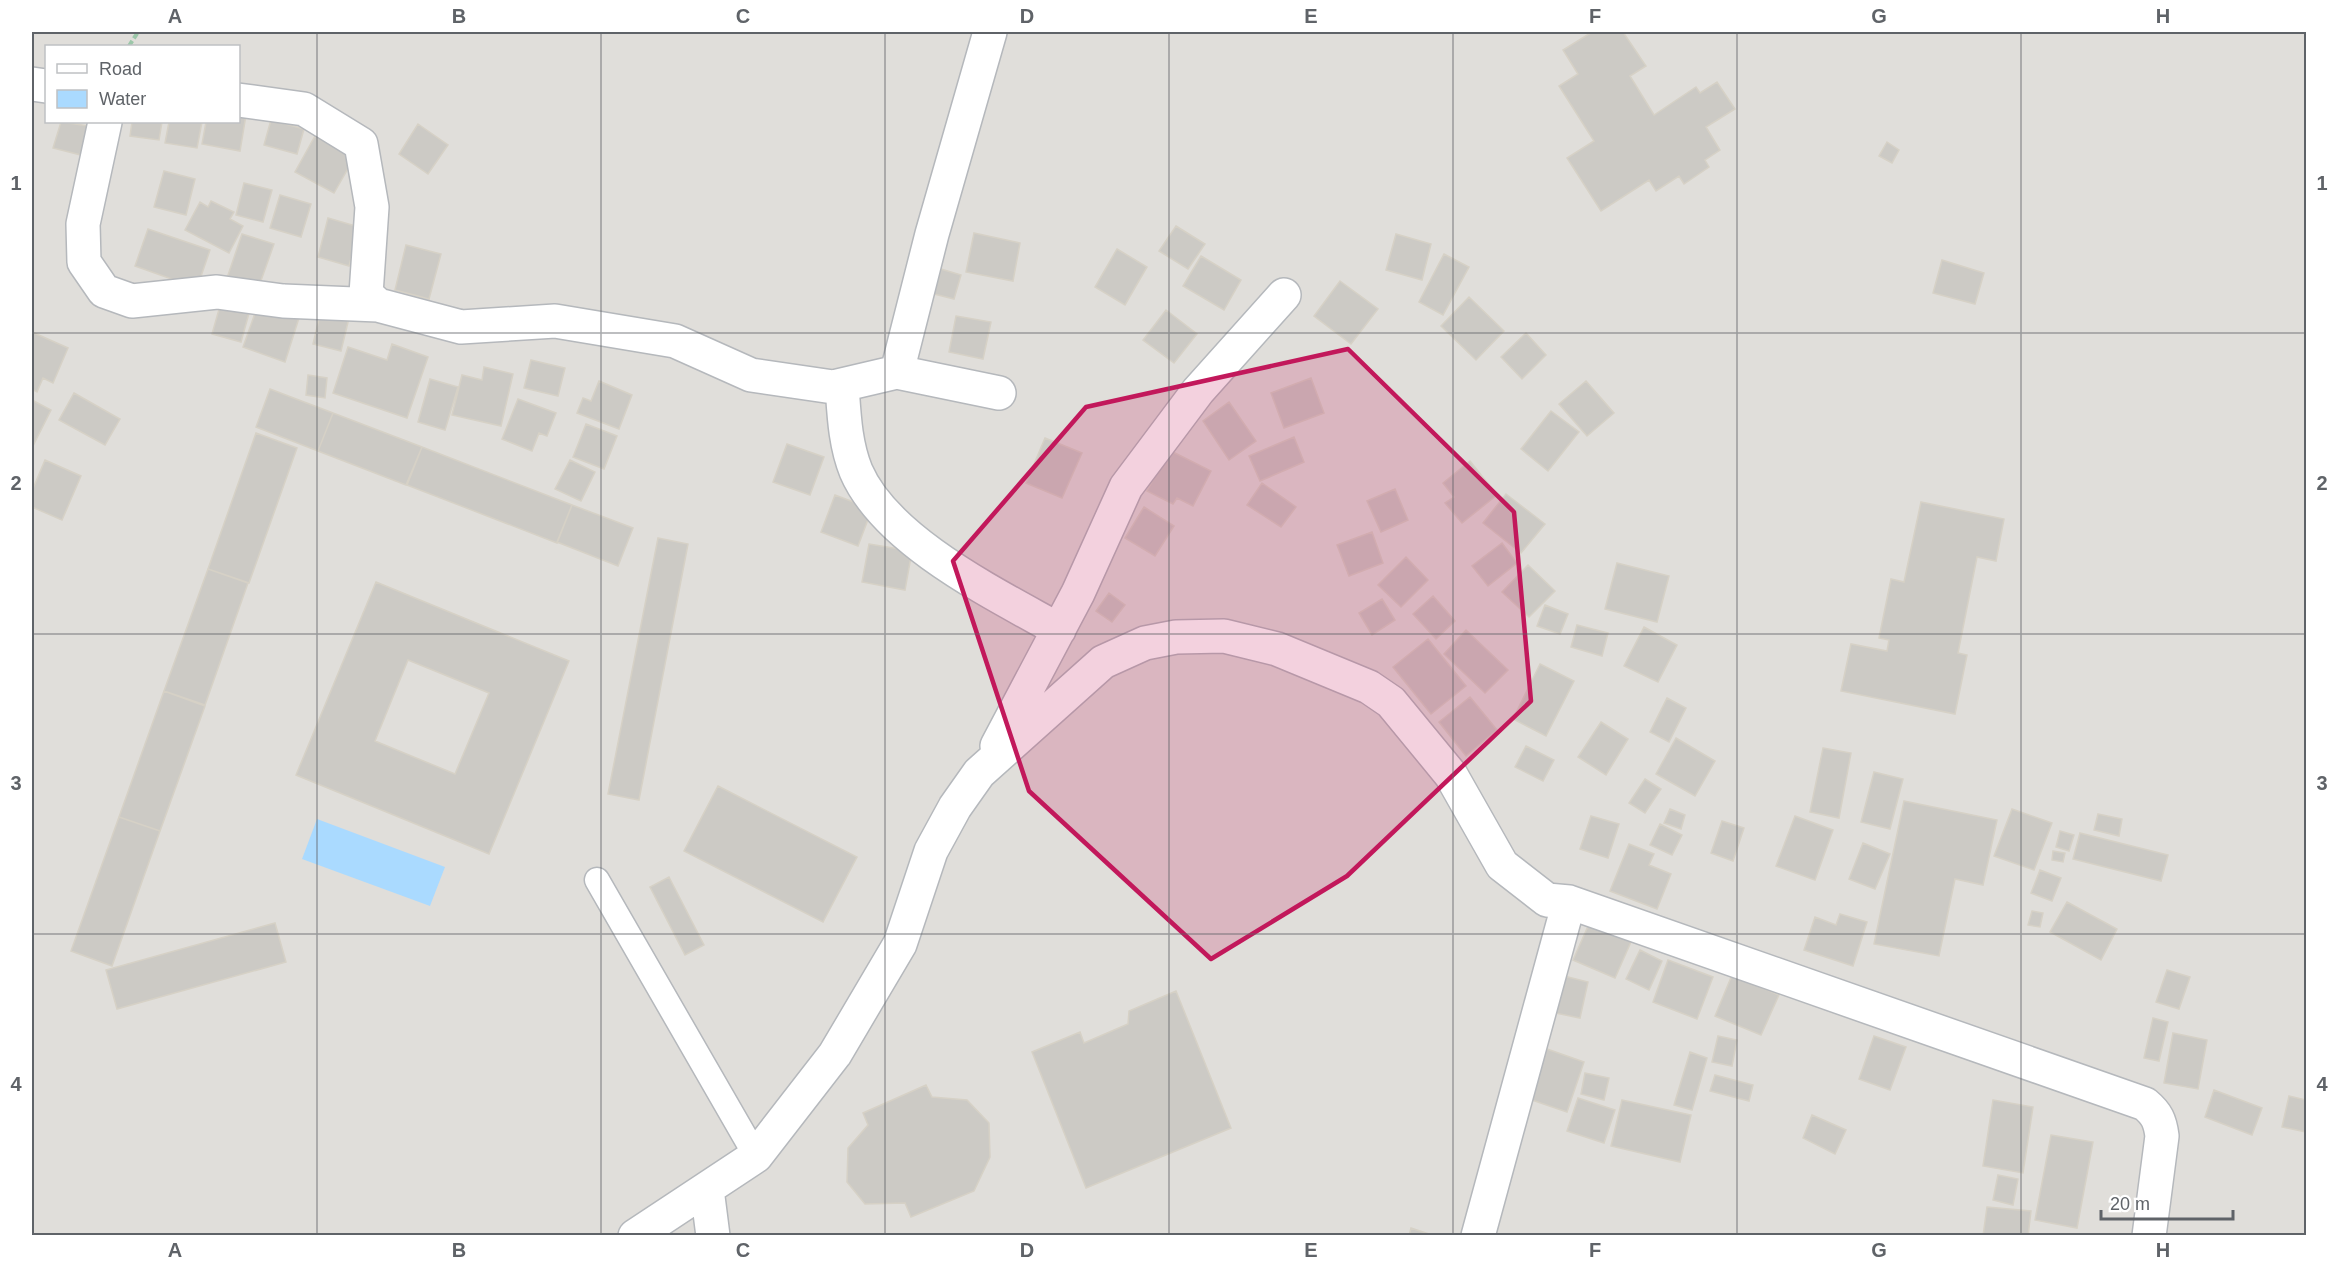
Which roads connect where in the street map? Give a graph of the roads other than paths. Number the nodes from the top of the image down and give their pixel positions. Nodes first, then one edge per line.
1 (990, 32) edge
2 (240, 99) edge
3 (105, 123) edge
4 (1284, 295) dead end
5 (378, 305) junction
6 (897, 372) junction
7 (842, 386) junction
8 (999, 393) dead end
9 (1059, 630) junction
10 (987, 766) junction
11 (597, 880) dead end
12 (1569, 902) junction
13 (756, 1156) junction
14 (707, 1189) junction
15 (635, 1236) edge
16 (712, 1236) edge
17 (1478, 1236) edge
18 (2149, 1236) edge

1 - 6 street
2 - 5 street
3 - 5 street
4 - 9 street
5 - 7 street
6 - 7 street
6 - 8 street
7 - 9 street
9 - 10 street
10 - 12 street
10 - 13 street
11 - 13 lane
12 - 17 street
12 - 18 street
13 - 14 street
14 - 15 street
14 - 16 street

